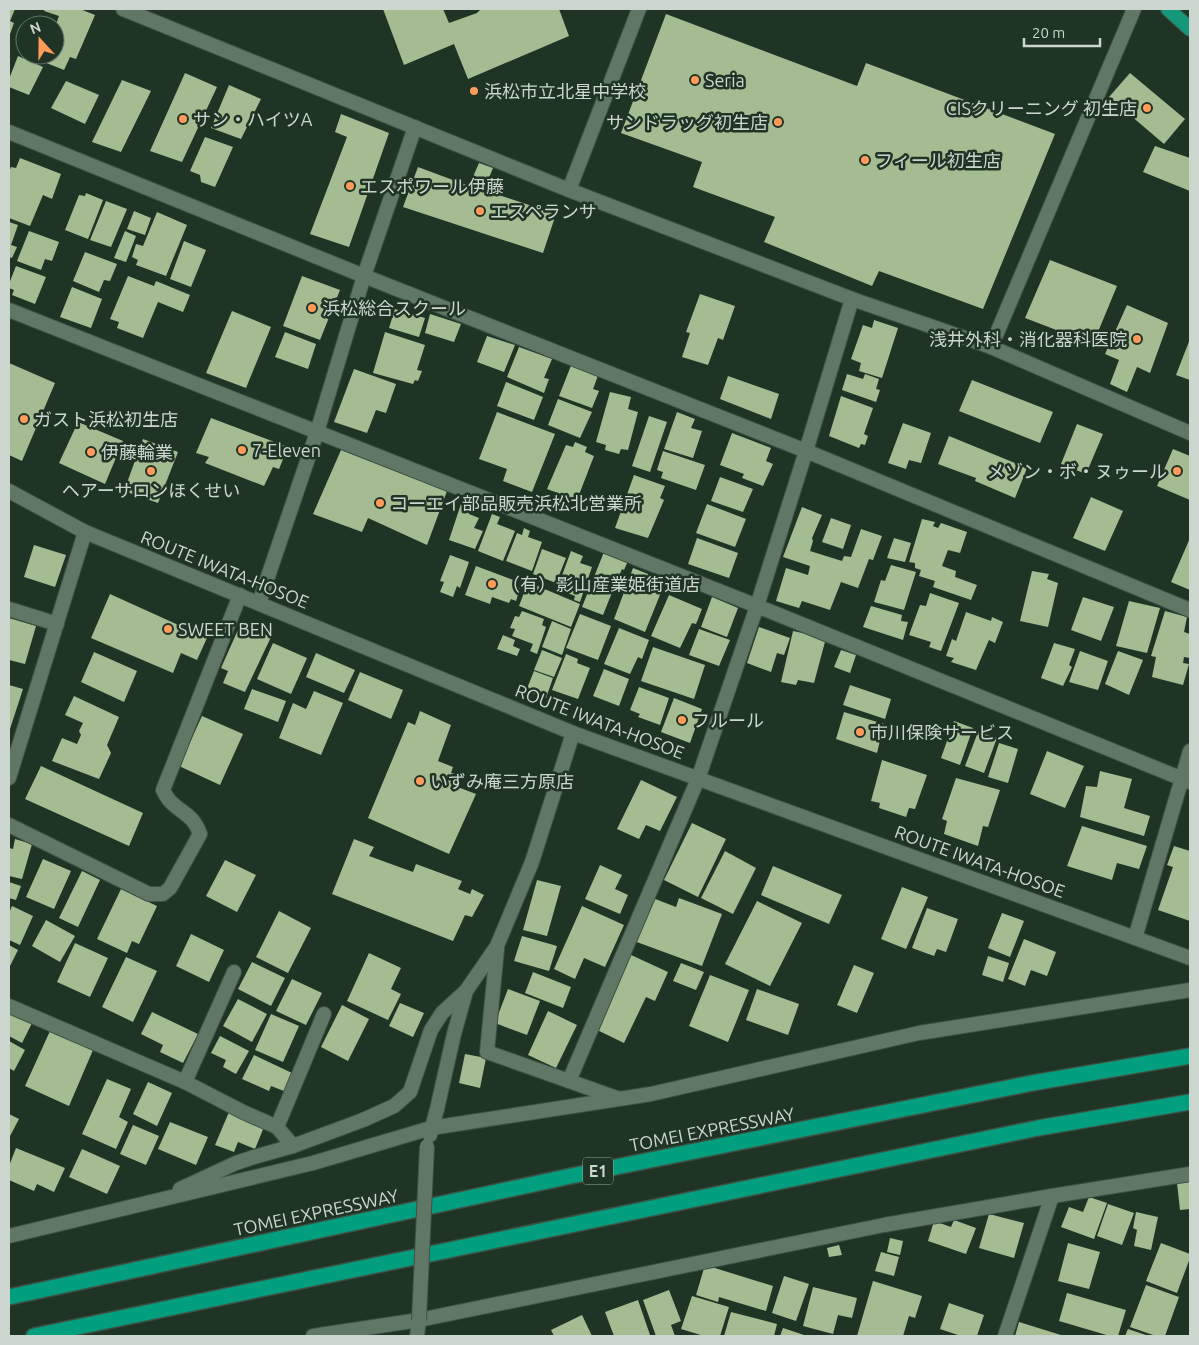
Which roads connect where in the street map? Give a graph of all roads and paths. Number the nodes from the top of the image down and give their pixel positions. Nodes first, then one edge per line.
1 (123, 9) edge
2 (639, 9) edge
3 (1134, 9) edge
4 (1168, 9) edge
5 (1190, 29) edge
6 (415, 127) junction
7 (9, 132) edge
8 (569, 190) junction
9 (364, 276) junction
10 (852, 298) junction
11 (9, 310) edge
12 (991, 347) junction
13 (318, 432) junction
14 (1190, 432) edge
15 (806, 451) junction
16 (9, 491) edge
17 (85, 532) junction
18 (240, 595) junction
19 (259, 603) junction
20 (757, 606) junction
21 (9, 609) edge
22 (1190, 610) edge
23 (56, 624) junction
24 (572, 733) junction
25 (13, 751) edge
26 (1190, 751) edge
27 (9, 778) edge
28 (698, 779) junction
29 (1186, 780) edge
30 (9, 825) edge
31 (1135, 938) junction
32 (497, 946) junction
33 (1190, 958) edge
34 (234, 972) dead end
35 (1190, 990) edge
36 (466, 991) junction
37 (9, 1006) edge
38 (324, 1014) dead end
39 (1190, 1056) edge
40 (569, 1081) junction
41 (185, 1082) junction
42 (620, 1099) junction
43 (1190, 1102) edge
44 (277, 1127) junction
45 (431, 1128) junction
46 (293, 1146) junction
47 (1190, 1174) edge
48 (1052, 1196) junction
49 (166, 1198) junction
50 (9, 1236) edge
51 (9, 1297) edge
52 (419, 1320) junction
53 (34, 1336) edge
54 (313, 1336) edge
55 (417, 1336) edge
56 (1005, 1336) edge

1 - 6 street
2 - 8 street
3 - 12 street
4 - 5 highway
6 - 8 street
6 - 9 street
7 - 9 street
8 - 10 street
9 - 13 street
9 - 15 street
10 - 12 street
10 - 15 street
11 - 13 street
12 - 14 street
13 - 19 street
13 - 20 street
15 - 20 street
15 - 22 street
16 - 17 street, ROUTE IWATA-HOSOE
17 - 18 street, ROUTE IWATA-HOSOE
17 - 23 street
18 - 19 street, ROUTE IWATA-HOSOE
18 - 30 street
19 - 24 street, ROUTE IWATA-HOSOE
20 - 28 street
20 - 29 street
21 - 23 street
23 - 25 street
24 - 28 street, ROUTE IWATA-HOSOE
24 - 32 street
25 - 27 street
26 - 29 street
28 - 31 street, ROUTE IWATA-HOSOE
28 - 40 street
29 - 31 street
31 - 33 street, ROUTE IWATA-HOSOE
32 - 36 street
32 - 40 street
34 - 41 street
35 - 42 street
36 - 45 street
36 - 46 street
37 - 41 street
38 - 44 street
39 - 51 highway, TOMEI EXPRESSWAY / E1
40 - 42 street
41 - 44 street
42 - 45 street
43 - 53 highway
44 - 46 street
45 - 49 street
45 - 52 street, bridge
46 - 49 street
47 - 48 street
48 - 52 street
48 - 56 street
49 - 50 street
52 - 54 street
52 - 55 street

